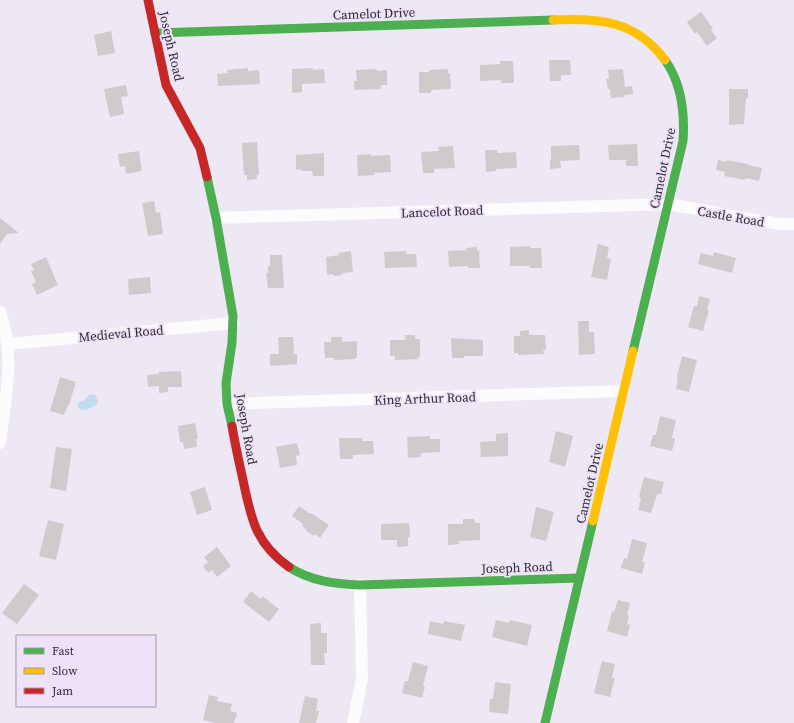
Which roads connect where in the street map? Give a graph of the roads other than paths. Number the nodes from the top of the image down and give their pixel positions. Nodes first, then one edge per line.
1 (148, 0) edge
2 (155, 33) junction
3 (668, 204) junction
4 (216, 218) junction
5 (794, 224) edge
6 (0, 312) edge
7 (233, 323) junction
8 (8, 344) junction
9 (624, 392) junction
10 (227, 404) junction
11 (0, 443) edge
12 (579, 578) junction
13 (360, 586) junction
14 (353, 723) edge
15 (545, 723) edge

1 - 2 street, Joseph Road
2 - 3 street, Camelot Drive
2 - 4 street, Joseph Road
3 - 4 street, Lancelot Road
3 - 5 street, Castle Road
3 - 9 street, Camelot Drive
4 - 7 street, Joseph Road
6 - 8 street
7 - 8 street, Medieval Road
7 - 10 street, Joseph Road
8 - 11 street
9 - 10 street, King Arthur Road
9 - 12 street, Camelot Drive
10 - 13 street, Joseph Road
12 - 13 street, Joseph Road
12 - 15 street, Camelot Drive
13 - 14 street

